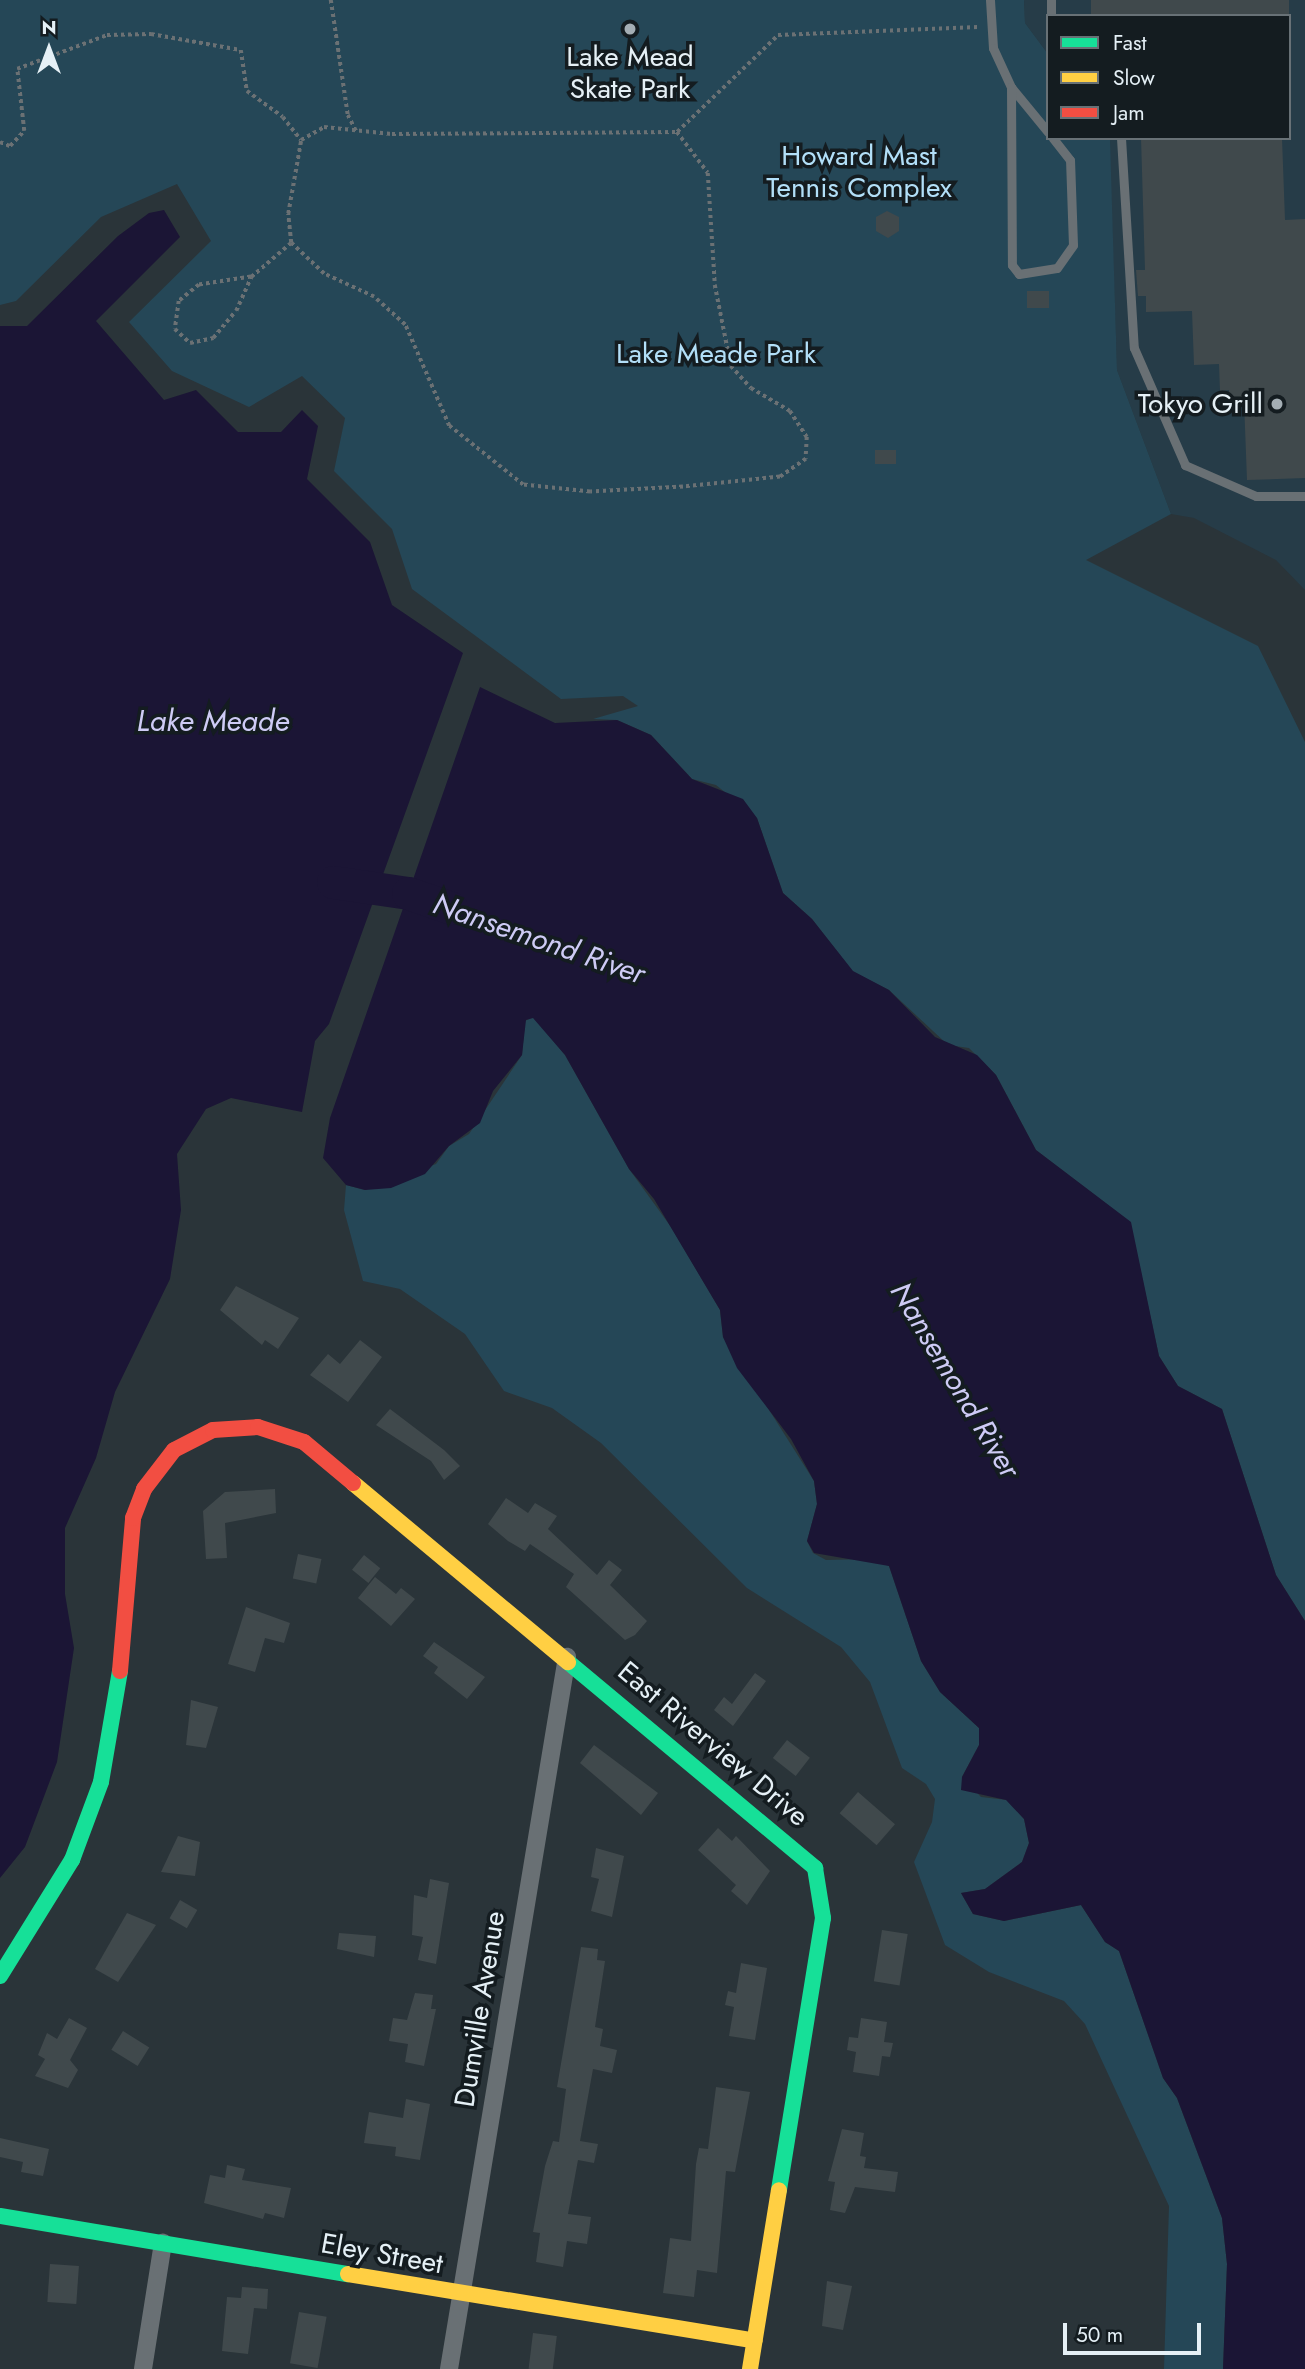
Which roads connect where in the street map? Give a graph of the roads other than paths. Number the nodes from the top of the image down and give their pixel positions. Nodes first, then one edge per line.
1 (990, 0) edge
2 (1011, 87) junction
3 (1046, 130) edge
4 (1055, 140) edge
5 (1121, 140) edge
6 (1305, 496) edge
7 (567, 1657) junction
8 (0, 1976) edge
9 (0, 2216) edge
10 (163, 2243) junction
11 (461, 2295) junction
12 (755, 2341) junction
13 (143, 2369) edge
14 (449, 2369) edge
15 (750, 2369) edge

1 - 2 lane
2 - 3 lane
2 - 4 lane
5 - 6 lane
7 - 8 street, East Riverview Drive
7 - 11 street, Dumville Avenue
7 - 12 street, East Riverview Drive
9 - 10 street, Eley Street
10 - 11 street, Eley Street
10 - 13 street
11 - 12 street, Eley Street
11 - 14 street, Dumville Avenue
12 - 15 street, East Riverview Drive

